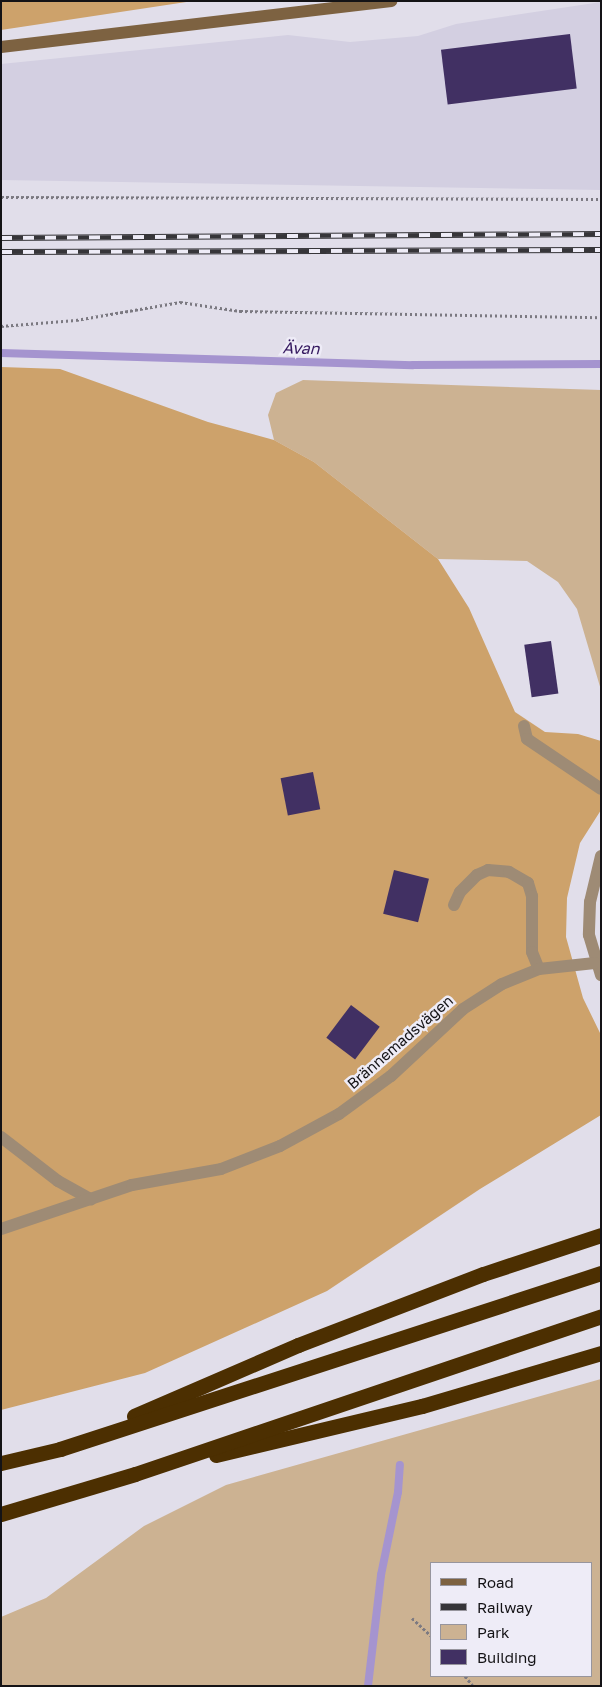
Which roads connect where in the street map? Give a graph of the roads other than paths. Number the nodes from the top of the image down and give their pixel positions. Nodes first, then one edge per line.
1 (390, 1) edge
2 (1, 47) edge
3 (524, 726) dead end
4 (601, 790) edge
5 (601, 856) edge
6 (454, 905) dead end
7 (595, 963) junction
8 (539, 968) junction
9 (601, 975) edge
10 (1, 1137) edge
11 (91, 1199) junction
12 (1, 1229) edge
13 (601, 1235) edge
14 (601, 1272) edge
15 (601, 1316) edge
16 (601, 1354) edge
17 (60, 1449) junction
18 (1, 1463) edge
19 (135, 1474) junction
20 (1, 1514) edge

1 - 2 street
3 - 4 street
5 - 7 street
6 - 8 street
7 - 8 street, Brännemadsvägen
7 - 9 street
8 - 11 street, Brännemadsvägen
10 - 11 street
11 - 12 street, Brännemadsvägen
13 - 17 highway
14 - 17 highway
15 - 19 highway
16 - 19 highway
17 - 18 highway
19 - 20 highway

